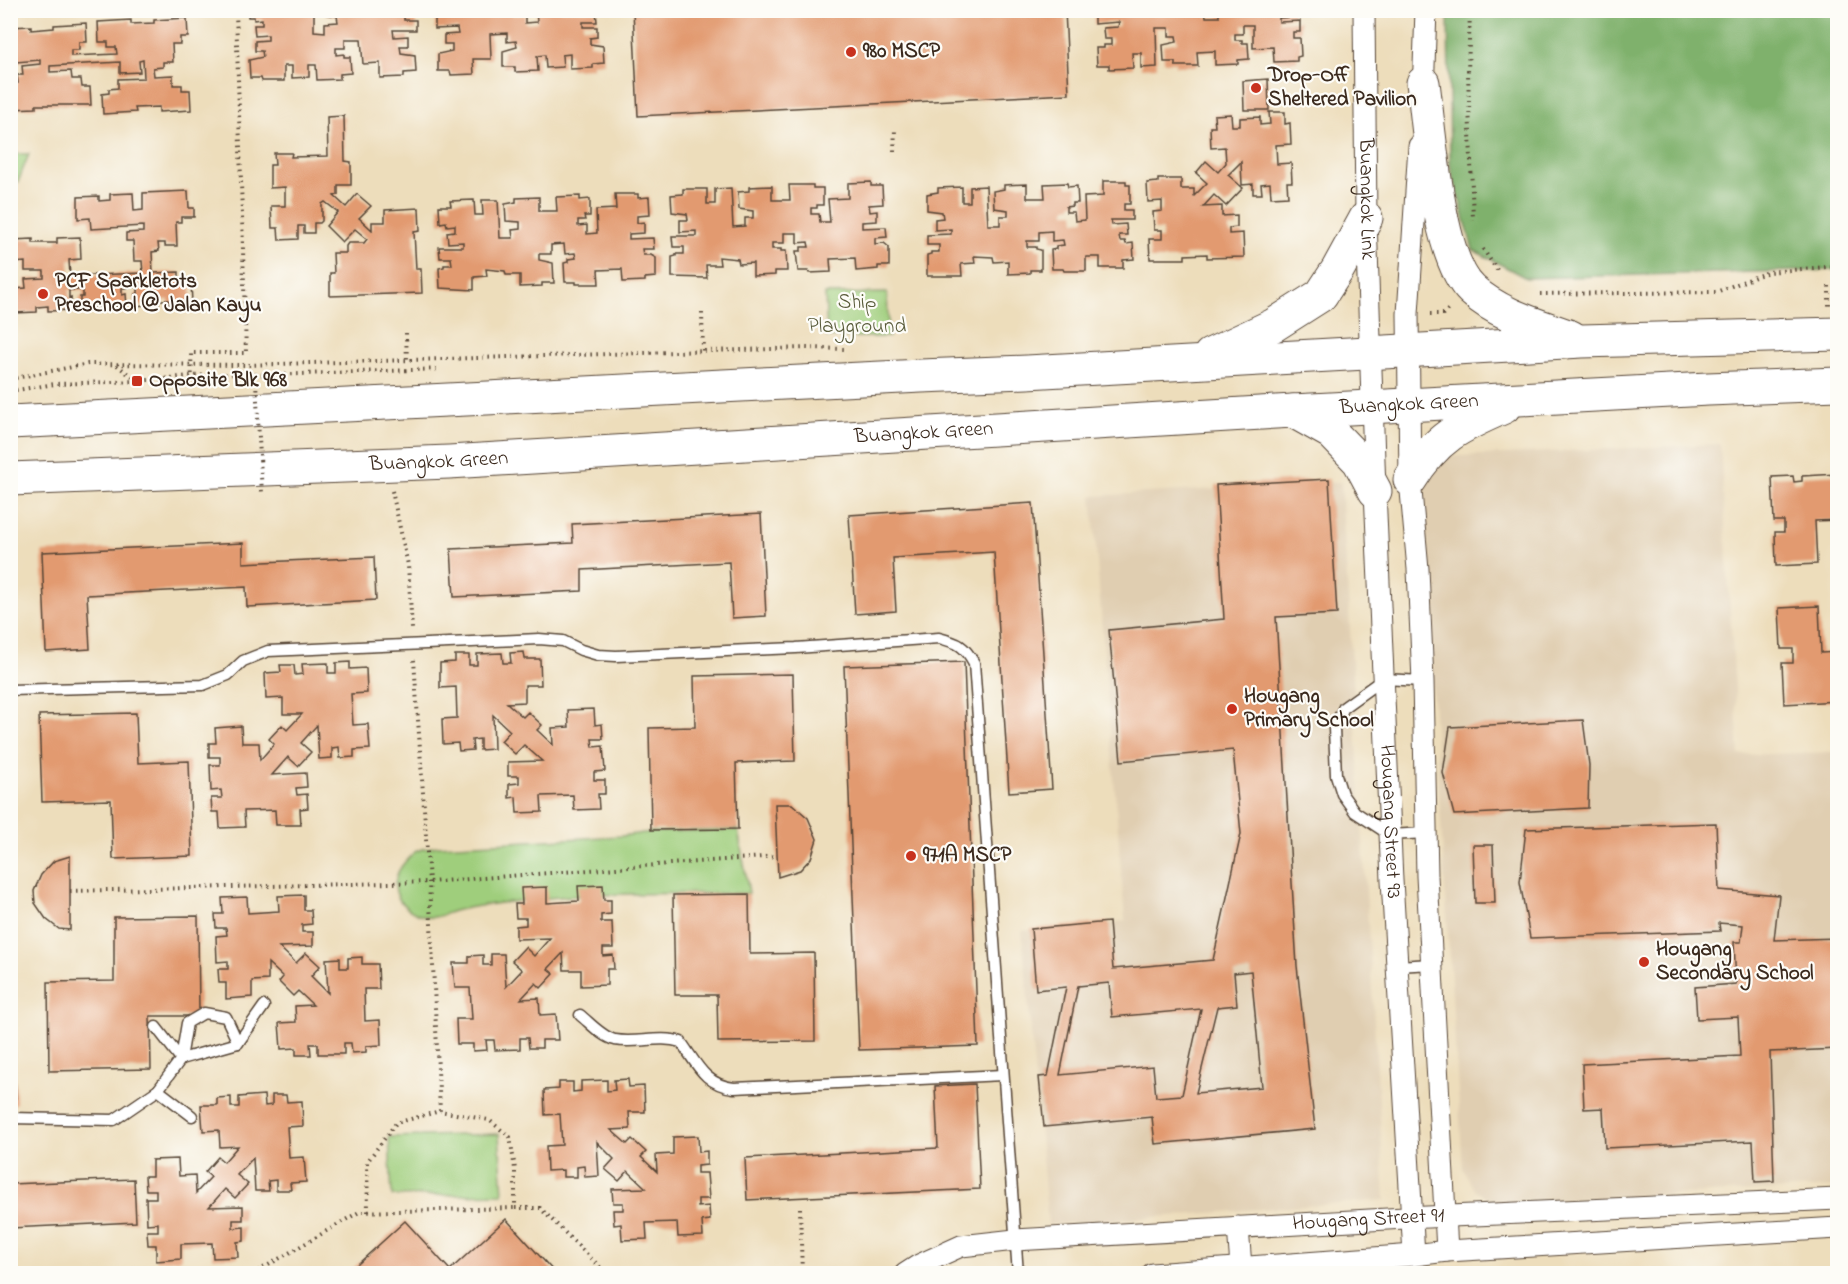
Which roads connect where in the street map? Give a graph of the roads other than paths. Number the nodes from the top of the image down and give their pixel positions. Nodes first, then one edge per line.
1 (1364, 10) edge
2 (1426, 10) edge
3 (1423, 83) junction
4 (1366, 218) junction
5 (1838, 334) edge
6 (1581, 341) junction
7 (1408, 350) junction
8 (1371, 352) junction
9 (1195, 362) junction
10 (1838, 384) edge
11 (1520, 400) junction
12 (1409, 406) junction
13 (1372, 407) junction
14 (1293, 411) junction
15 (10, 422) edge
16 (10, 479) edge
17 (1410, 480) junction
18 (1375, 491) junction
19 (1383, 680) junction
20 (1423, 681) junction
21 (10, 690) edge
22 (1426, 833) junction
23 (1390, 835) junction
24 (1432, 964) junction
25 (1397, 966) junction
26 (264, 1006) dead end
27 (580, 1015) dead end
28 (156, 1027) dead end
29 (238, 1043) junction
30 (182, 1059) junction
31 (1004, 1075) junction
32 (158, 1090) junction
33 (192, 1116) dead end
34 (10, 1118) edge
35 (1838, 1199) edge
36 (1446, 1216) junction
37 (1413, 1217) junction
38 (1239, 1227) junction
39 (1838, 1228) edge
40 (1015, 1240) junction
41 (1447, 1251) junction
42 (1414, 1255) junction
43 (1240, 1267) junction
44 (905, 1274) edge
45 (1018, 1274) edge
46 (1152, 1274) edge

1 - 4 street, Buangkok Link
2 - 3 street, Buangkok Link
3 - 6 main road
3 - 7 street, Buangkok Link
4 - 8 street, Buangkok Link
4 - 9 main road
5 - 6 main road
6 - 7 main road
7 - 8 main road
7 - 12 street, Hougang Street 93
8 - 9 main road
8 - 13 street, Hougang Street 93
9 - 15 main road
10 - 11 main road, Buangkok Green
11 - 12 main road, Buangkok Green
11 - 17 main road
12 - 13 main road, Buangkok Green
12 - 17 street, Hougang Street 93
13 - 14 main road, Buangkok Green
13 - 18 street, Hougang Street 93
14 - 16 main road, Buangkok Green
14 - 18 main road
17 - 20 street, Hougang Street 93
18 - 19 street, Hougang Street 93
19 - 20 lane
19 - 23 street, Hougang Street 93
19 - 23 lane
20 - 22 street, Hougang Street 93
21 - 31 lane
22 - 23 lane
22 - 24 street, Hougang Street 93
23 - 25 street, Hougang Street 93
24 - 25 lane
24 - 36 street, Hougang Street 93
25 - 37 street, Hougang Street 93
26 - 29 lane
27 - 31 lane
28 - 30 lane
29 - 30 lane
29 - 30 lane
30 - 32 lane
31 - 40 lane
32 - 33 lane
32 - 34 lane
35 - 36 street, Hougang Street 91
36 - 37 street, Hougang Street 91
36 - 41 street, Hougang Street 93
37 - 38 street, Hougang Street 91
37 - 42 street, Hougang Street 93
38 - 40 street, Hougang Street 91
38 - 43 street
39 - 41 street, Hougang Street 91
40 - 44 street, Hougang Street 91
40 - 45 lane
41 - 42 street, Hougang Street 91
42 - 43 street, Hougang Street 91
43 - 46 street, Hougang Street 91

